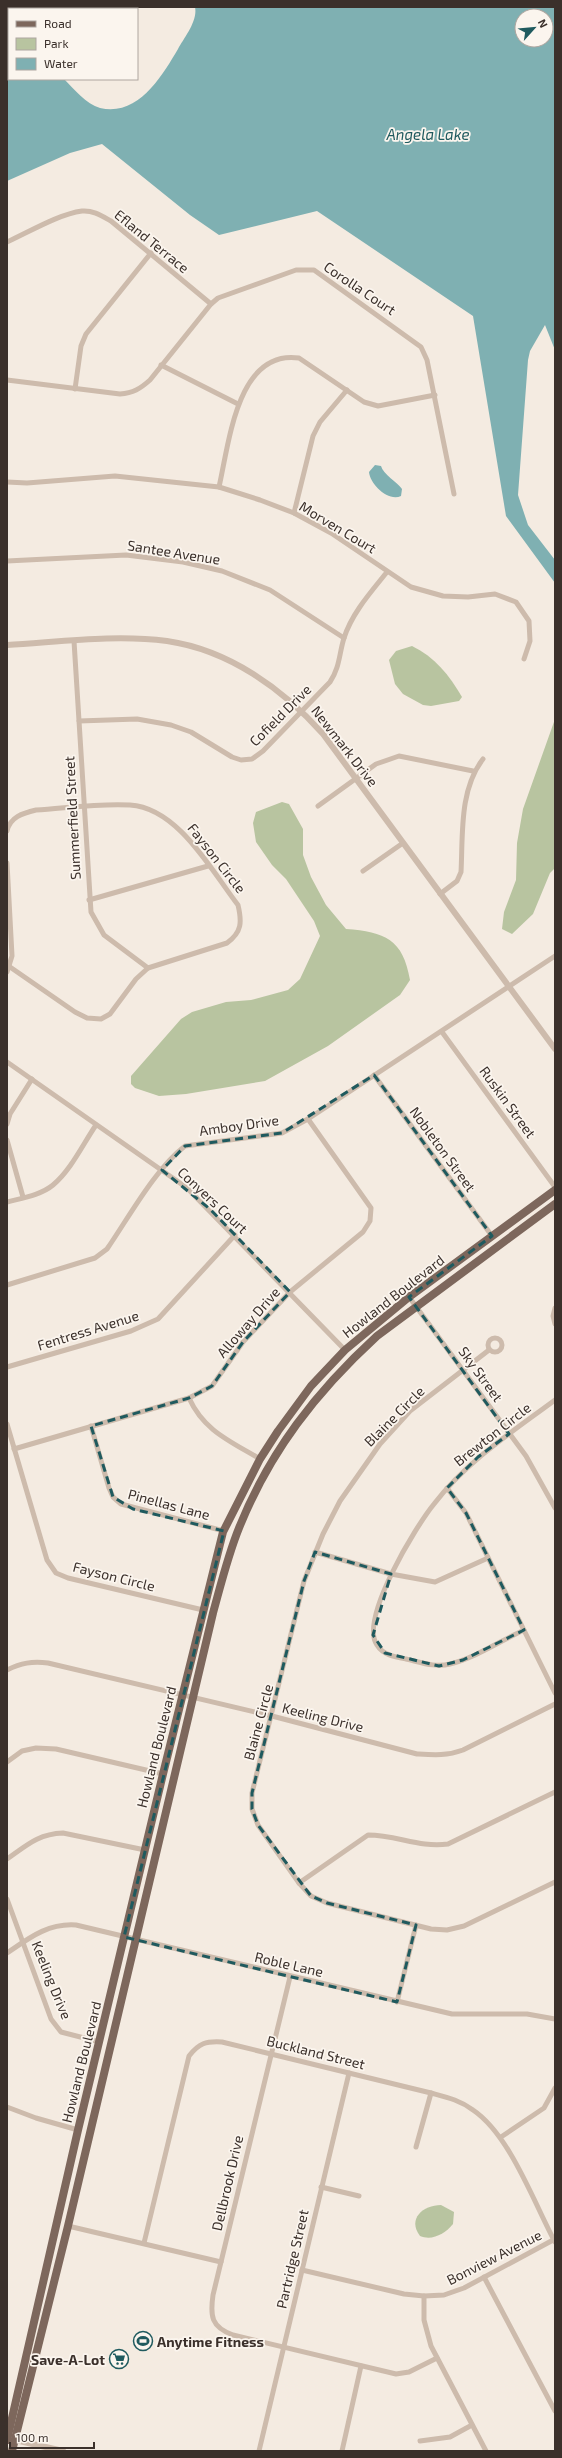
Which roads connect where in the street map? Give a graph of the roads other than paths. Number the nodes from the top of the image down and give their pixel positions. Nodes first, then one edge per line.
1 (7, 242) edge
2 (151, 253) junction
3 (211, 304) junction
4 (161, 365) junction
5 (7, 380) edge
6 (75, 389) junction
7 (347, 390) junction
8 (435, 395) junction
9 (238, 404) junction
10 (7, 482) edge
11 (220, 487) junction
12 (454, 494) dead end
13 (294, 513) junction
14 (7, 562) edge
15 (387, 572) junction
16 (344, 638) junction
17 (74, 641) junction
18 (7, 645) edge
19 (524, 658) dead end
20 (302, 711) junction
21 (79, 721) junction
22 (483, 759) dead end
23 (473, 771) junction
24 (355, 778) junction
25 (318, 806) dead end
26 (83, 807) junction
27 (7, 831) edge
28 (403, 843) junction
29 (7, 863) edge
30 (208, 866) junction
31 (363, 872) dead end
32 (440, 894) junction
33 (89, 900) junction
34 (555, 956) edge
35 (148, 968) junction
36 (8, 969) edge
37 (509, 987) junction
38 (442, 1032) junction
39 (555, 1049) edge
40 (7, 1062) edge
41 (374, 1075) junction
42 (32, 1079) junction
43 (308, 1119) junction
44 (7, 1124) edge
45 (96, 1125) junction
46 (7, 1140) edge
47 (162, 1170) junction
48 (555, 1187) edge
49 (555, 1190) edge
50 (23, 1197) junction
51 (7, 1202) edge
52 (555, 1204) edge
53 (235, 1235) junction
54 (492, 1236) junction
55 (7, 1285) edge
56 (290, 1292) junction
57 (409, 1297) junction
58 (416, 1306) junction
59 (555, 1308) edge
60 (555, 1324) edge
61 (345, 1350) junction
62 (489, 1350) dead end
63 (7, 1367) edge
64 (463, 1370) junction
65 (189, 1398) junction
66 (555, 1400) edge
67 (7, 1424) edge
68 (91, 1426) junction
69 (509, 1434) junction
70 (14, 1449) junction
71 (260, 1459) junction
72 (447, 1488) junction
73 (555, 1508) edge
74 (232, 1514) junction
75 (239, 1529) junction
76 (224, 1532) junction
77 (231, 1552) junction
78 (315, 1552) junction
79 (488, 1558) junction
80 (391, 1574) junction
81 (203, 1610) junction
82 (524, 1630) junction
83 (7, 1670) edge
84 (555, 1693) edge
85 (182, 1696) junction
86 (194, 1698) junction
87 (555, 1704) edge
88 (272, 1716) junction
89 (7, 1762) edge
90 (163, 1774) junction
91 (555, 1792) edge
92 (145, 1850) junction
93 (7, 1859) edge
94 (555, 1882) edge
95 (299, 1883) junction
96 (7, 1898) edge
97 (416, 1925) junction
98 (124, 1936) junction
99 (136, 1940) junction
100 (23, 1942) junction
101 (7, 1953) edge
102 (290, 1977) junction
103 (397, 2002) junction
104 (555, 2019) edge
105 (100, 2042) junction
106 (271, 2054) junction
107 (349, 2073) junction
108 (555, 2088) edge
109 (431, 2093) junction
110 (8, 2109) edge
111 (78, 2130) junction
112 (501, 2137) junction
113 (416, 2147) dead end
114 (321, 2187) junction
115 (359, 2196) dead end
116 (60, 2207) junction
117 (68, 2226) junction
118 (555, 2240) edge
119 (144, 2243) junction
120 (221, 2262) junction
121 (302, 2270) junction
122 (484, 2277) junction
123 (424, 2296) junction
124 (283, 2347) junction
125 (437, 2358) junction
126 (361, 2366) junction
127 (555, 2411) edge
128 (472, 2425) junction
129 (9, 2439) edge
130 (420, 2441) dead end
131 (12, 2451) edge
132 (63, 2451) edge
133 (259, 2451) edge
134 (342, 2451) edge
135 (486, 2451) edge

1 - 2 street, Efland Terrace
2 - 3 street, Efland Terrace
2 - 6 street
3 - 4 street, Corolla Court
3 - 8 street, Corolla Court
4 - 6 street, Corolla Court
4 - 9 street
5 - 6 street, Corolla Court
7 - 8 street
7 - 9 street
7 - 13 street
8 - 12 street, Corolla Court
9 - 11 street
10 - 11 street, Morven Court
11 - 13 street, Morven Court
13 - 15 street, Morven Court
14 - 16 street, Santee Avenue
15 - 16 street, Cofield Drive
15 - 19 street, Morven Court
16 - 20 street, Cofield Drive
17 - 18 street, Newmark Drive
17 - 20 street, Newmark Drive
17 - 21 street, Summerfield Street
20 - 21 street, Cofield Drive
20 - 24 street, Newmark Drive
21 - 26 street, Summerfield Street
22 - 23 street
23 - 24 street
23 - 32 street
24 - 25 street
24 - 28 street, Newmark Drive
26 - 27 street, Fayson Circle
26 - 30 street, Fayson Circle
26 - 33 street, Summerfield Street
28 - 31 street
28 - 32 street, Newmark Drive
29 - 36 street, Fayson Circle
30 - 33 street
30 - 35 street, Fayson Circle
32 - 37 street, Newmark Drive
33 - 35 street, Summerfield Street
34 - 37 street, Amboy Drive
35 - 36 street, Fayson Circle
37 - 38 street, Amboy Drive
37 - 39 street, Newmark Drive
38 - 41 street, Amboy Drive
38 - 48 street, Ruskin Street
40 - 42 street, Conyers Court
41 - 43 street, Amboy Drive
41 - 54 street, Nobleton Street
42 - 44 street
42 - 45 street, Conyers Court
43 - 47 street, Amboy Drive
43 - 56 street, Alloway Drive
45 - 47 street, Conyers Court
45 - 50 street
46 - 50 street
47 - 53 street, Conyers Court
47 - 55 street, Amboy Drive
49 - 54 main road, Howland Boulevard
50 - 51 street
52 - 58 main road, Howland Boulevard
53 - 56 street, Conyers Court
53 - 63 street, Fentress Avenue
54 - 57 main road, Howland Boulevard
56 - 61 street, Conyers Court
56 - 65 street, Alloway Drive
57 - 58 street, Sky Street
57 - 61 main road, Howland Boulevard
58 - 64 street, Sky Street
58 - 75 main road, Howland Boulevard
59 - 60 street
61 - 71 main road, Howland Boulevard
62 - 64 street, Blaine Circle
64 - 69 street, Sky Street
64 - 78 street, Blaine Circle
65 - 68 street, Alloway Drive
65 - 71 street
66 - 69 street, Brewton Circle
67 - 70 street, Fayson Circle
68 - 70 street, Alloway Drive
68 - 76 street, Pinellas Lane
69 - 72 street, Brewton Circle
69 - 73 street, Sky Street
70 - 81 street, Fayson Circle
71 - 74 main road, Howland Boulevard
72 - 79 street
72 - 80 street, Brewton Circle
74 - 75 main road
74 - 76 main road, Howland Boulevard
75 - 77 main road, Howland Boulevard
76 - 77 main road
76 - 81 main road, Howland Boulevard
77 - 86 main road, Howland Boulevard
78 - 80 street
78 - 88 street, Blaine Circle
79 - 80 street
79 - 82 street
80 - 82 street, Brewton Circle
81 - 85 main road, Howland Boulevard
82 - 84 street
83 - 85 street, Keeling Drive
85 - 86 street, Keeling Drive
85 - 90 main road, Howland Boulevard
86 - 88 street, Keeling Drive
86 - 99 main road, Howland Boulevard
87 - 88 street, Keeling Drive
88 - 95 street, Blaine Circle
89 - 90 street
90 - 92 main road, Howland Boulevard
91 - 95 street
92 - 93 street
92 - 98 main road, Howland Boulevard
94 - 97 street, Blaine Circle
95 - 97 street, Blaine Circle
96 - 100 street, Keeling Drive
97 - 103 street
98 - 99 street, Roble Lane
98 - 100 street, Roble Lane
98 - 105 main road, Howland Boulevard
99 - 102 street, Roble Lane
99 - 117 main road, Howland Boulevard
100 - 101 street, Roble Lane
100 - 105 street, Keeling Drive
102 - 103 street, Roble Lane
102 - 106 street, Dellbrook Drive
103 - 104 street, Roble Lane
105 - 111 main road, Howland Boulevard
106 - 107 street, Buckland Street
106 - 119 street, Buckland Street
106 - 120 street, Dellbrook Drive
107 - 109 street, Buckland Street
107 - 114 street, Partridge Street
108 - 112 street
109 - 112 street, Buckland Street
109 - 113 street
110 - 111 street
111 - 116 main road, Howland Boulevard
112 - 118 street, Buckland Street
114 - 115 street
114 - 121 street, Partridge Street
116 - 117 main road
116 - 129 main road, Howland Boulevard
117 - 119 street
117 - 129 main road, Howland Boulevard
118 - 122 street, Bonview Avenue
119 - 120 street
120 - 124 street, Dellbrook Drive
121 - 123 street, Bonview Avenue
121 - 124 street, Partridge Street
122 - 123 street, Bonview Avenue
122 - 127 street
123 - 125 street
124 - 126 street, Dellbrook Drive
124 - 133 street, Partridge Street
125 - 126 street, Dellbrook Drive
125 - 128 street
126 - 134 street
128 - 130 street
128 - 135 street
129 - 131 main road, Howland Boulevard
129 - 132 street

